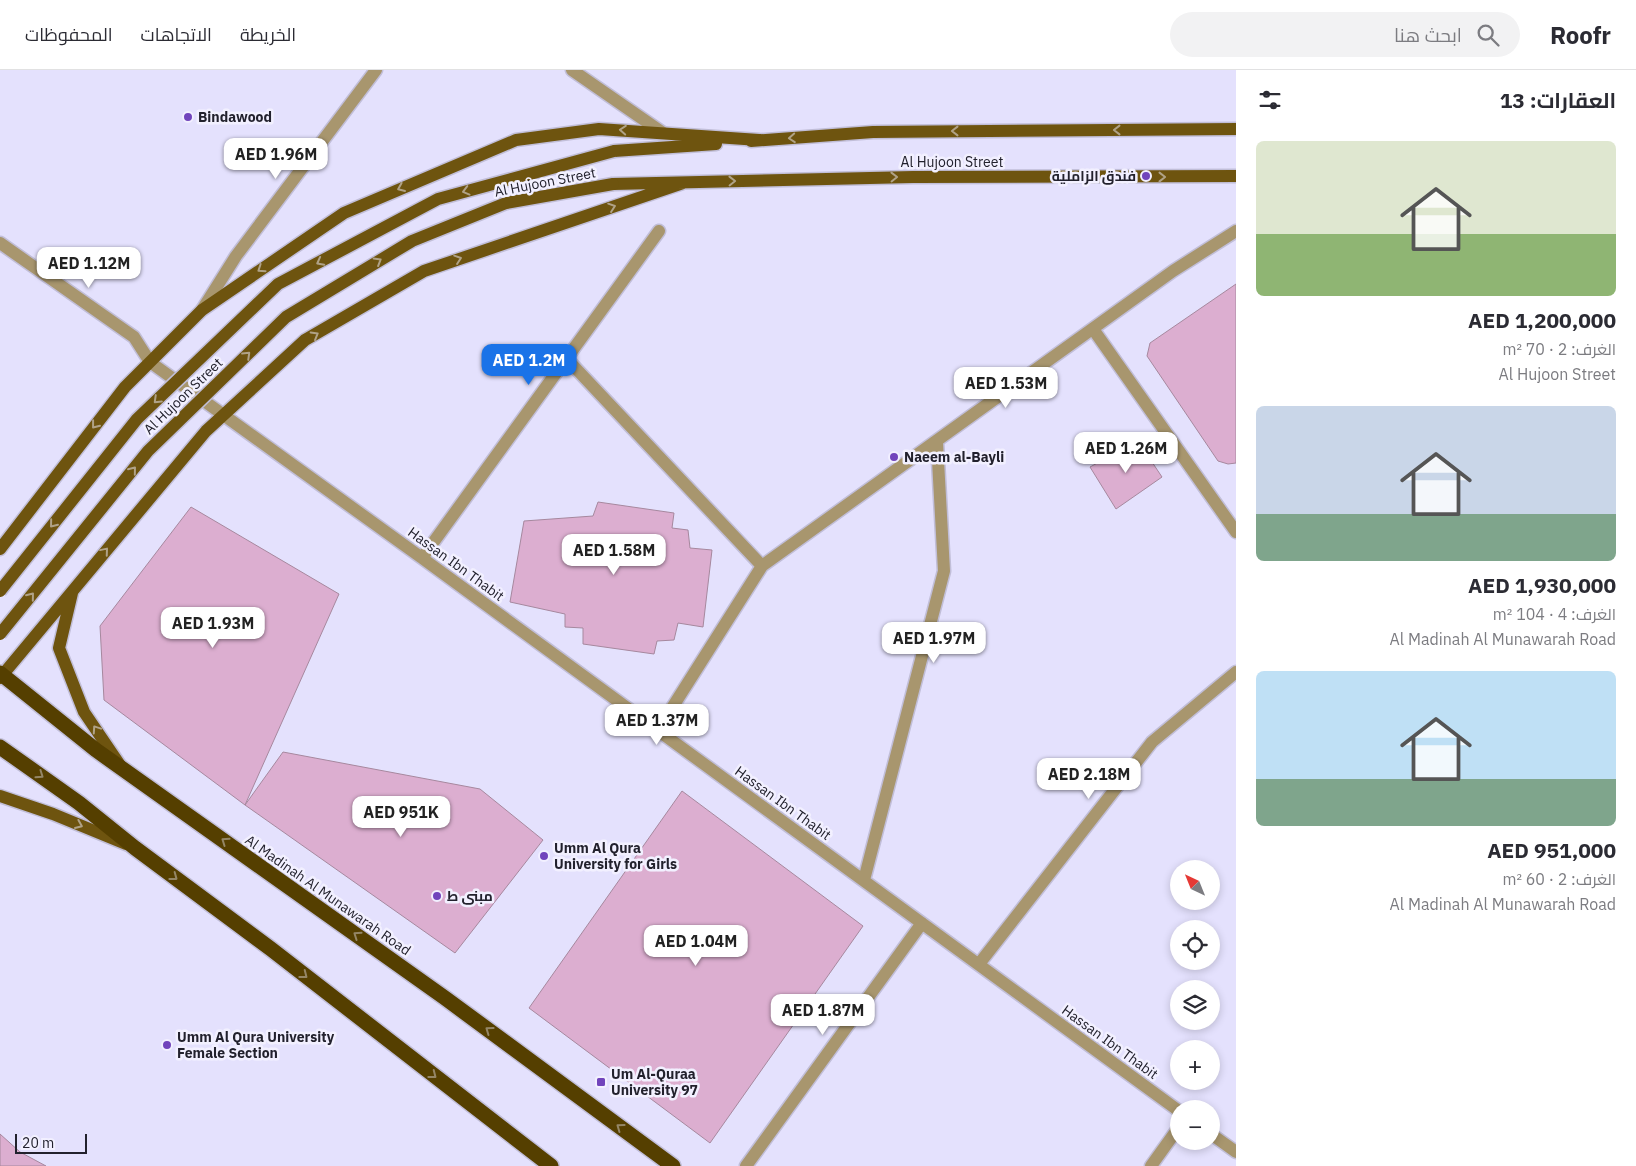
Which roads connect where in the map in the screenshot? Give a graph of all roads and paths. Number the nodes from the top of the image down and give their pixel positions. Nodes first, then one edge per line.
1 (376, 70) edge
2 (572, 70) edge
3 (1236, 129) edge
4 (664, 133) junction
5 (759, 140) junction
6 (1236, 176) edge
7 (683, 183) junction
8 (659, 231) dead end
9 (1236, 231) edge
10 (0, 243) edge
11 (202, 310) junction
12 (1094, 329) junction
13 (566, 358) junction
14 (150, 362) junction
15 (223, 415) junction
16 (936, 442) junction
17 (1236, 532) edge
18 (0, 549) edge
19 (422, 558) junction
20 (762, 566) junction
21 (74, 588) junction
22 (0, 591) edge
23 (0, 634) edge
24 (1236, 672) edge
25 (1, 675) edge
26 (658, 730) junction
27 (0, 747) edge
28 (123, 770) junction
29 (0, 796) edge
30 (135, 848) junction
31 (864, 880) junction
32 (922, 923) junction
33 (979, 964) junction
34 (1170, 1103) edge
35 (1170, 1140) edge
36 (1220, 1140) edge
37 (639, 1141) junction
38 (1236, 1152) edge
39 (551, 1166) edge
40 (657, 1166) edge
41 (673, 1166) edge
42 (746, 1166) edge
43 (1151, 1166) edge

1 - 11 street
2 - 4 street
3 -> 5 main road, Al Hujoon Street
4 - 5 main road
4 -> 11 main road
5 -> 22 main road, Al Hujoon Street, bridge
7 -> 6 main road, Al Hujoon Street
15 -> 7 main road
23 -> 7 main road, Al Hujoon Street, bridge
8 - 13 street
9 - 12 street
10 - 14 street
11 - 14 main road
12 - 16 street
12 - 17 street
13 - 19 street
13 - 20 street
14 - 15 street, Hassan Ibn Thabit
14 -> 18 main road
15 - 19 street, Hassan Ibn Thabit
21 -> 15 main road
16 - 20 street
16 - 31 street
19 - 26 street, Hassan Ibn Thabit
20 - 26 street
21 - 25 main road
28 -> 21 main road
24 - 33 street
25 - 28 highway, Al Madinah Al Munawarah Road
26 - 31 street, Hassan Ibn Thabit
27 -> 30 highway
37 -> 28 highway, Al Madinah Al Munawarah Road
29 -> 30 main road
30 -> 39 highway
31 - 32 street, Hassan Ibn Thabit
32 - 33 street, Hassan Ibn Thabit
32 - 42 street
33 - 34 street, Hassan Ibn Thabit
35 - 43 street
36 - 38 street
37 - 40 highway, Al Madinah Al Munawarah Road
37 - 41 highway, Al Madinah Al Munawarah Road

